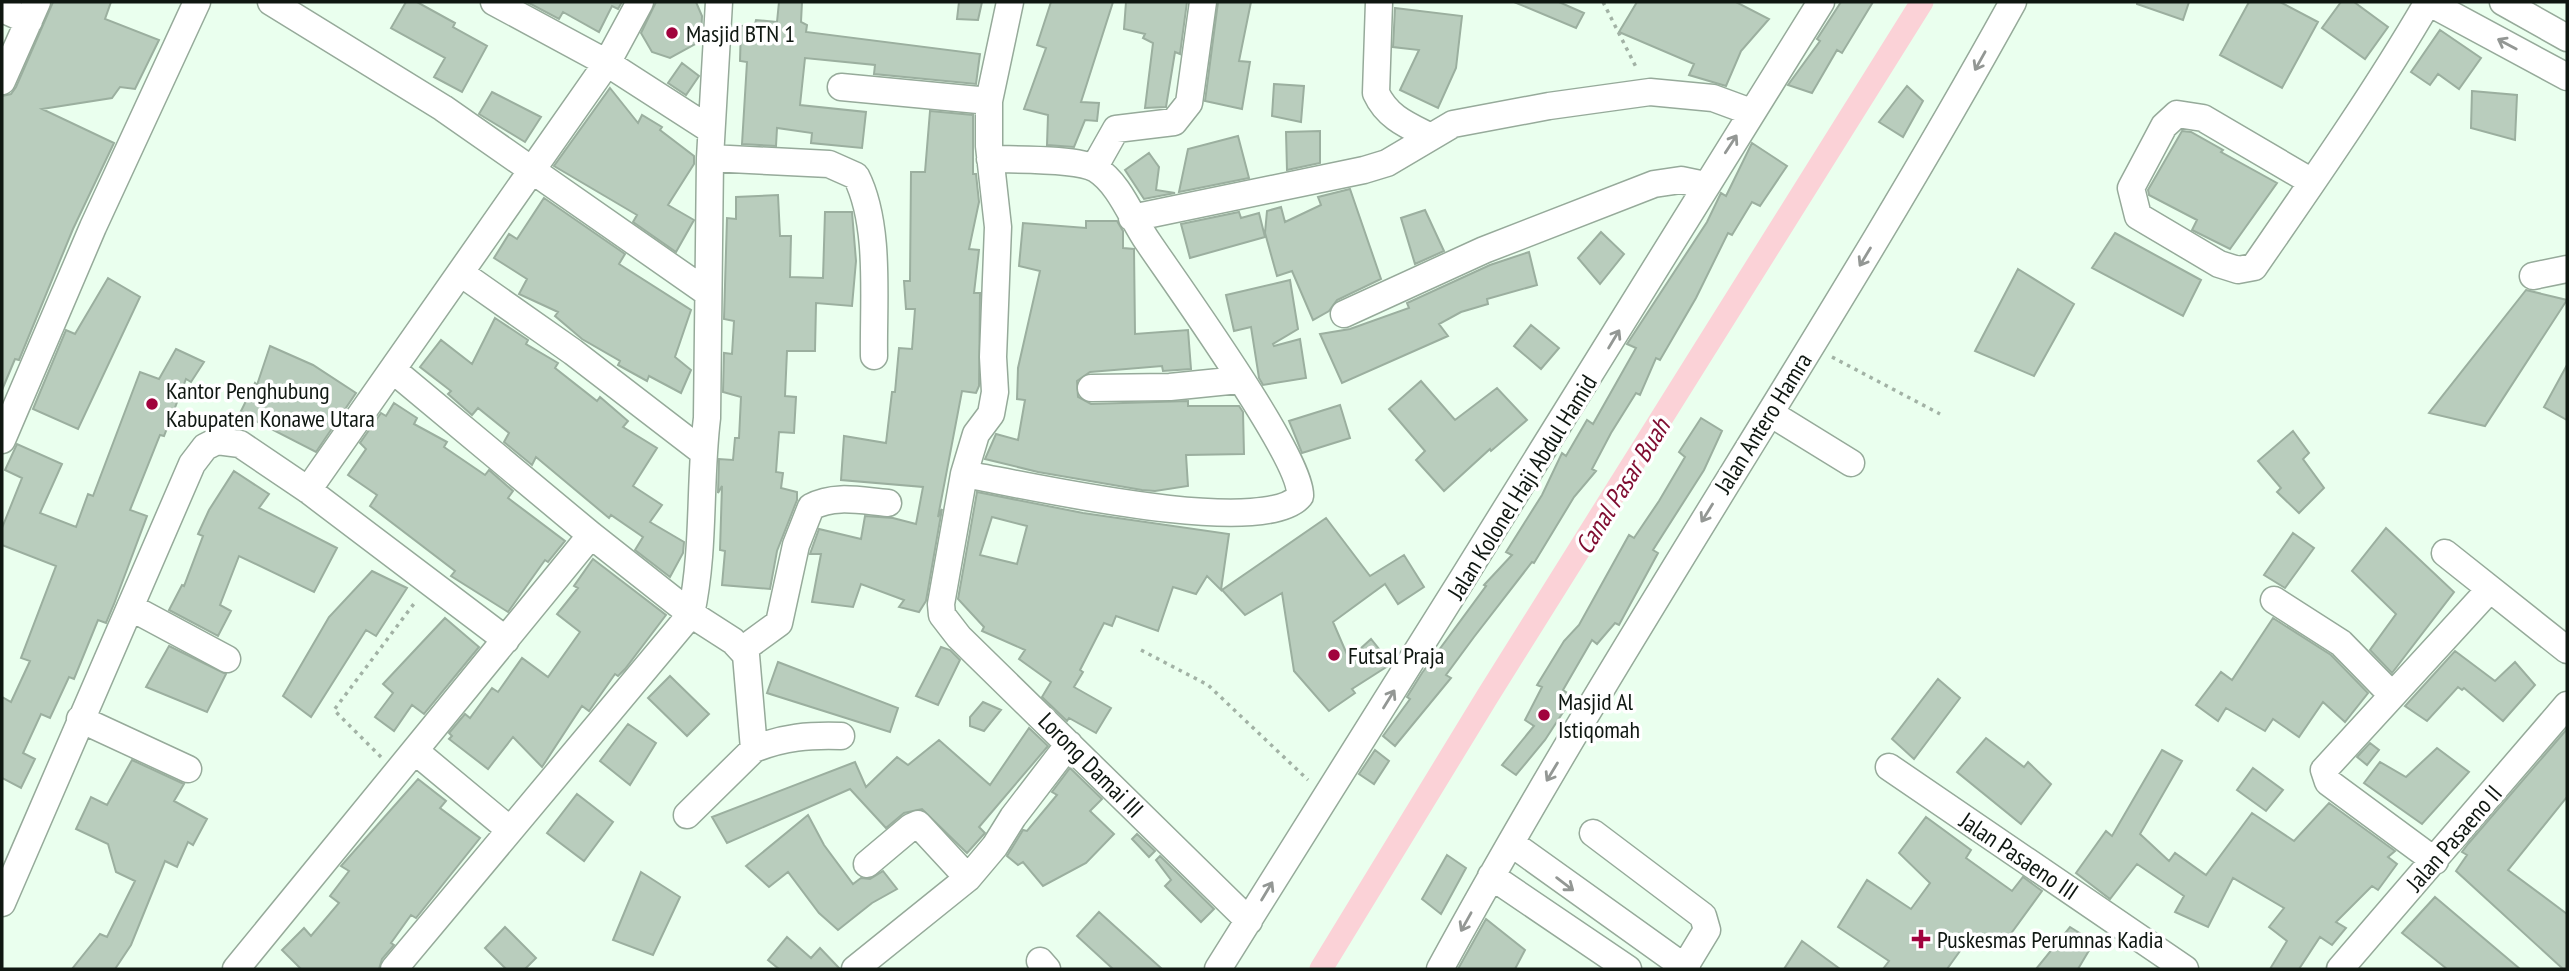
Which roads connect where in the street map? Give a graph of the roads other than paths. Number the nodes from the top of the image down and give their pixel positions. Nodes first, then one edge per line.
1 (197, 2) edge
2 (271, 2) edge
3 (496, 2) edge
4 (639, 2) edge
5 (719, 2) edge
6 (1010, 2) edge
7 (1203, 2) edge
8 (1379, 2) edge
9 (1821, 2) edge
10 (2013, 2) edge
11 (2428, 2) edge
12 (2503, 2) edge
13 (2, 9) edge
14 (33, 11) edge
15 (2567, 37) edge
16 (607, 63) junction
17 (2567, 77) edge
18 (2, 81) edge
19 (841, 87) dead end
20 (989, 102) junction
21 (1751, 112) junction
22 (711, 130) junction
23 (1429, 136) junction
24 (710, 158) junction
25 (990, 159) junction
26 (1094, 168) junction
27 (533, 169) junction
28 (2312, 182) junction
29 (1705, 184) junction
30 (1132, 218) junction
31 (2567, 269) edge
32 (462, 274) junction
33 (2533, 276) dead end
34 (708, 293) junction
35 (1344, 314) dead end
36 (874, 356) dead end
37 (393, 370) junction
38 (1239, 380) junction
39 (1091, 388) dead end
40 (1770, 413) junction
41 (2, 440) edge
42 (703, 452) junction
43 (1852, 463) dead end
44 (964, 474) junction
45 (308, 490) junction
46 (888, 503) dead end
47 (592, 536) junction
48 (2445, 554) dead end
49 (2490, 589) junction
50 (2274, 600) dead end
51 (130, 607) junction
52 (691, 614) junction
53 (506, 639) junction
54 (742, 650) junction
55 (2567, 650) edge
56 (227, 659) dead end
57 (2392, 695) junction
58 (2567, 705) edge
59 (80, 719) junction
60 (841, 736) dead end
61 (1069, 744) junction
62 (754, 749) junction
63 (415, 751) junction
64 (1889, 767) dead end
65 (188, 769) dead end
66 (687, 815) dead end
67 (510, 830) junction
68 (1593, 833) dead end
69 (1511, 843) junction
70 (2435, 861) junction
71 (867, 864) dead end
72 (1491, 876) junction
73 (968, 878) junction
74 (2, 903) edge
75 (1249, 921) junction
76 (1686, 968) edge
77 (236, 969) edge
78 (394, 969) edge
79 (855, 969) edge
80 (1218, 969) edge
81 (1440, 969) edge
82 (1628, 969) edge
83 (2185, 969) edge
84 (2340, 969) edge

1 - 41 street
2 - 27 street
3 - 16 street
4 - 16 street
5 - 22 street
6 - 20 street
7 - 26 street
8 - 23 street
9 - 21 street, Jalan Kolonel Haji Abdul Hamid
10 -> 40 street, Jalan Antero Hamra
17 -> 11 street
11 - 28 street
12 - 15 street
13 - 14 street
14 - 18 street
16 - 22 street
16 - 27 street
19 - 20 street
20 - 25 street
21 - 23 street
29 -> 21 street, Jalan Kolonel Haji Abdul Hamid
22 - 24 street
23 - 30 street
24 - 34 street
24 - 36 street
25 - 26 street
25 - 44 street
26 - 30 street
27 - 32 street
27 - 34 street
28 - 28 street
29 - 35 street
75 -> 29 street, Jalan Kolonel Haji Abdul Hamid
30 - 38 street
31 - 33 street
32 - 37 street
32 - 42 street
34 - 42 street
37 - 45 street
37 - 47 street
38 - 39 street
38 - 44 street
40 - 43 street
40 -> 69 street, Jalan Antero Hamra
42 - 52 street
44 - 61 street, Lorong Damai III
45 - 51 street
45 - 53 street
46 - 54 street
47 - 52 street
47 - 53 street
48 - 49 street
49 - 55 street
49 - 57 street
50 - 57 street
51 - 56 street
51 - 59 street
52 - 54 street
52 - 67 street
53 - 63 street
54 - 62 street
57 - 70 street
58 - 70 street, Jalan Pasaeno II
59 - 65 street
59 - 74 street
60 - 62 street
61 - 73 street
61 - 75 street, Lorong Damai III
62 - 66 street
63 - 67 street
63 - 77 street
64 - 83 street, Jalan Pasaeno III
67 - 78 street
68 - 76 street
69 - 72 street, Jalan Antero Hamra
69 -> 76 street
70 - 84 street, Jalan Pasaeno II
71 - 73 street
72 -> 81 street, Jalan Antero Hamra
72 - 82 street
73 - 79 street
75 - 80 street, Jalan Kolonel Haji Abdul Hamid

